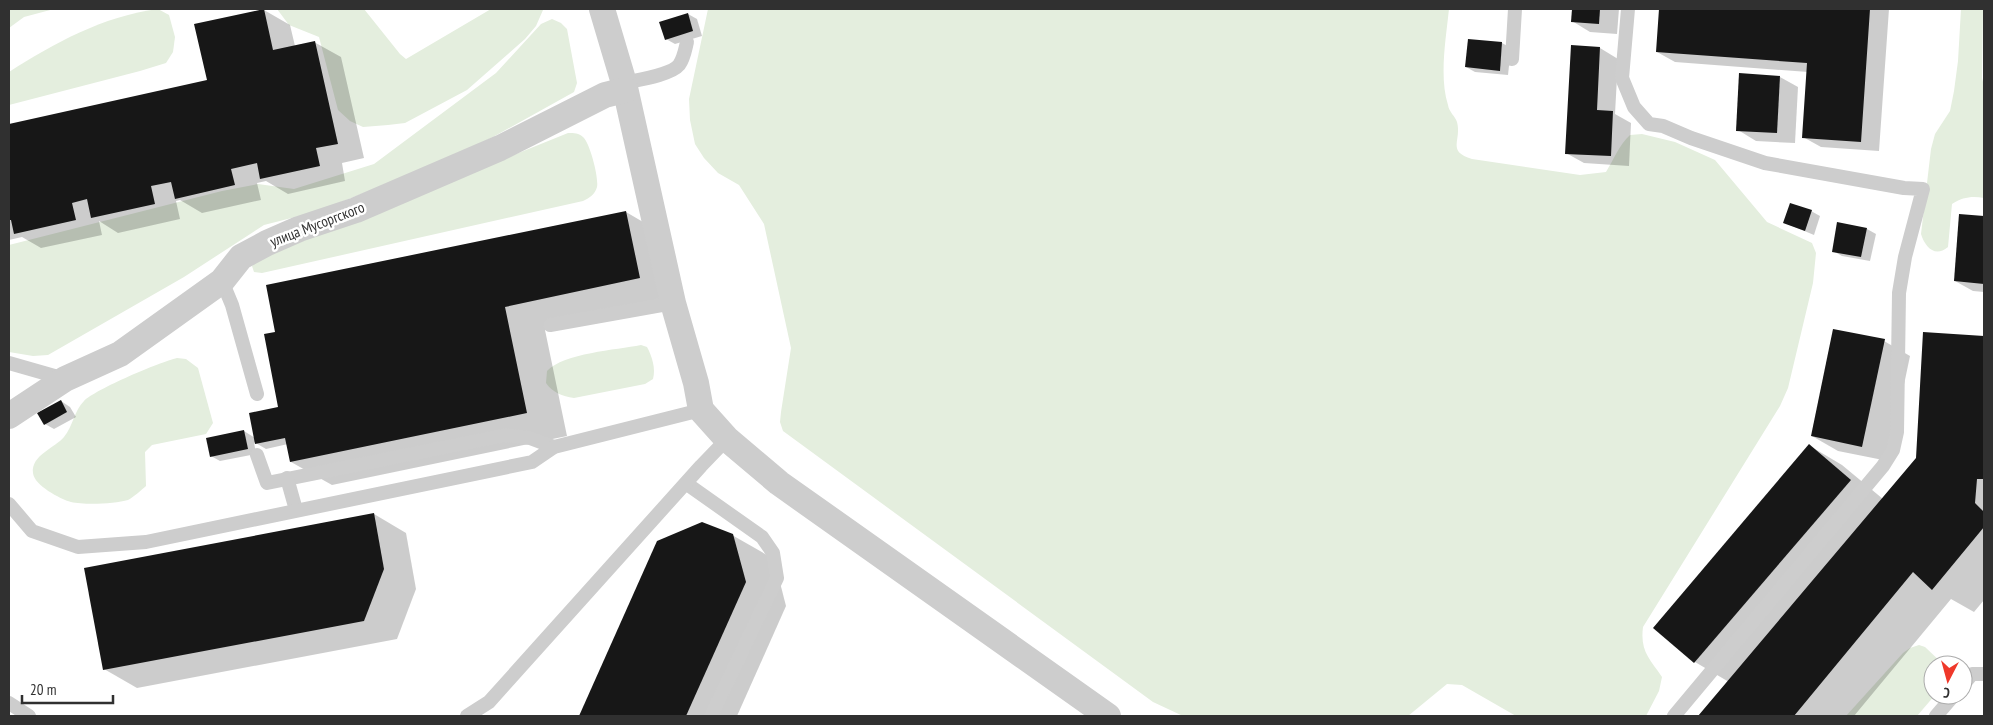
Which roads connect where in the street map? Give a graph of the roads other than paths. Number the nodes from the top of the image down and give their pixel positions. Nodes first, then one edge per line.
1 (602, 9) edge
2 (1515, 9) edge
3 (1628, 9) edge
4 (687, 42) dead end
5 (1512, 59) dead end
6 (625, 86) junction
7 (222, 281) junction
8 (673, 303) junction
9 (550, 325) dead end
10 (9, 363) edge
11 (65, 379) junction
12 (257, 394) dead end
13 (701, 410) junction
14 (9, 416) edge
15 (727, 439) junction
16 (554, 447) junction
17 (257, 455) dead end
18 (287, 478) junction
19 (687, 484) junction
20 (9, 504) edge
21 (296, 510) junction
22 (9, 703) edge
23 (1945, 705) edge
24 (28, 716) edge
25 (467, 716) edge
26 (711, 716) edge
27 (1108, 716) edge
28 (1674, 716) edge
29 (1936, 716) edge

1 - 6 street
2 - 5 lane
3 - 28 lane
4 - 6 lane
6 - 7 street, улица Мусоргского
6 - 8 street
7 - 11 street, улица Мусоргского
7 - 12 lane
8 - 9 lane
8 - 13 street
10 - 11 lane
11 - 14 street, улица Мусоргского
13 - 15 street
13 - 16 lane
15 - 19 lane
15 - 27 street
16 - 18 lane
16 - 21 lane
17 - 18 lane
18 - 21 lane
19 - 25 lane
19 - 26 lane
20 - 21 lane
22 - 24 lane
23 - 29 lane

